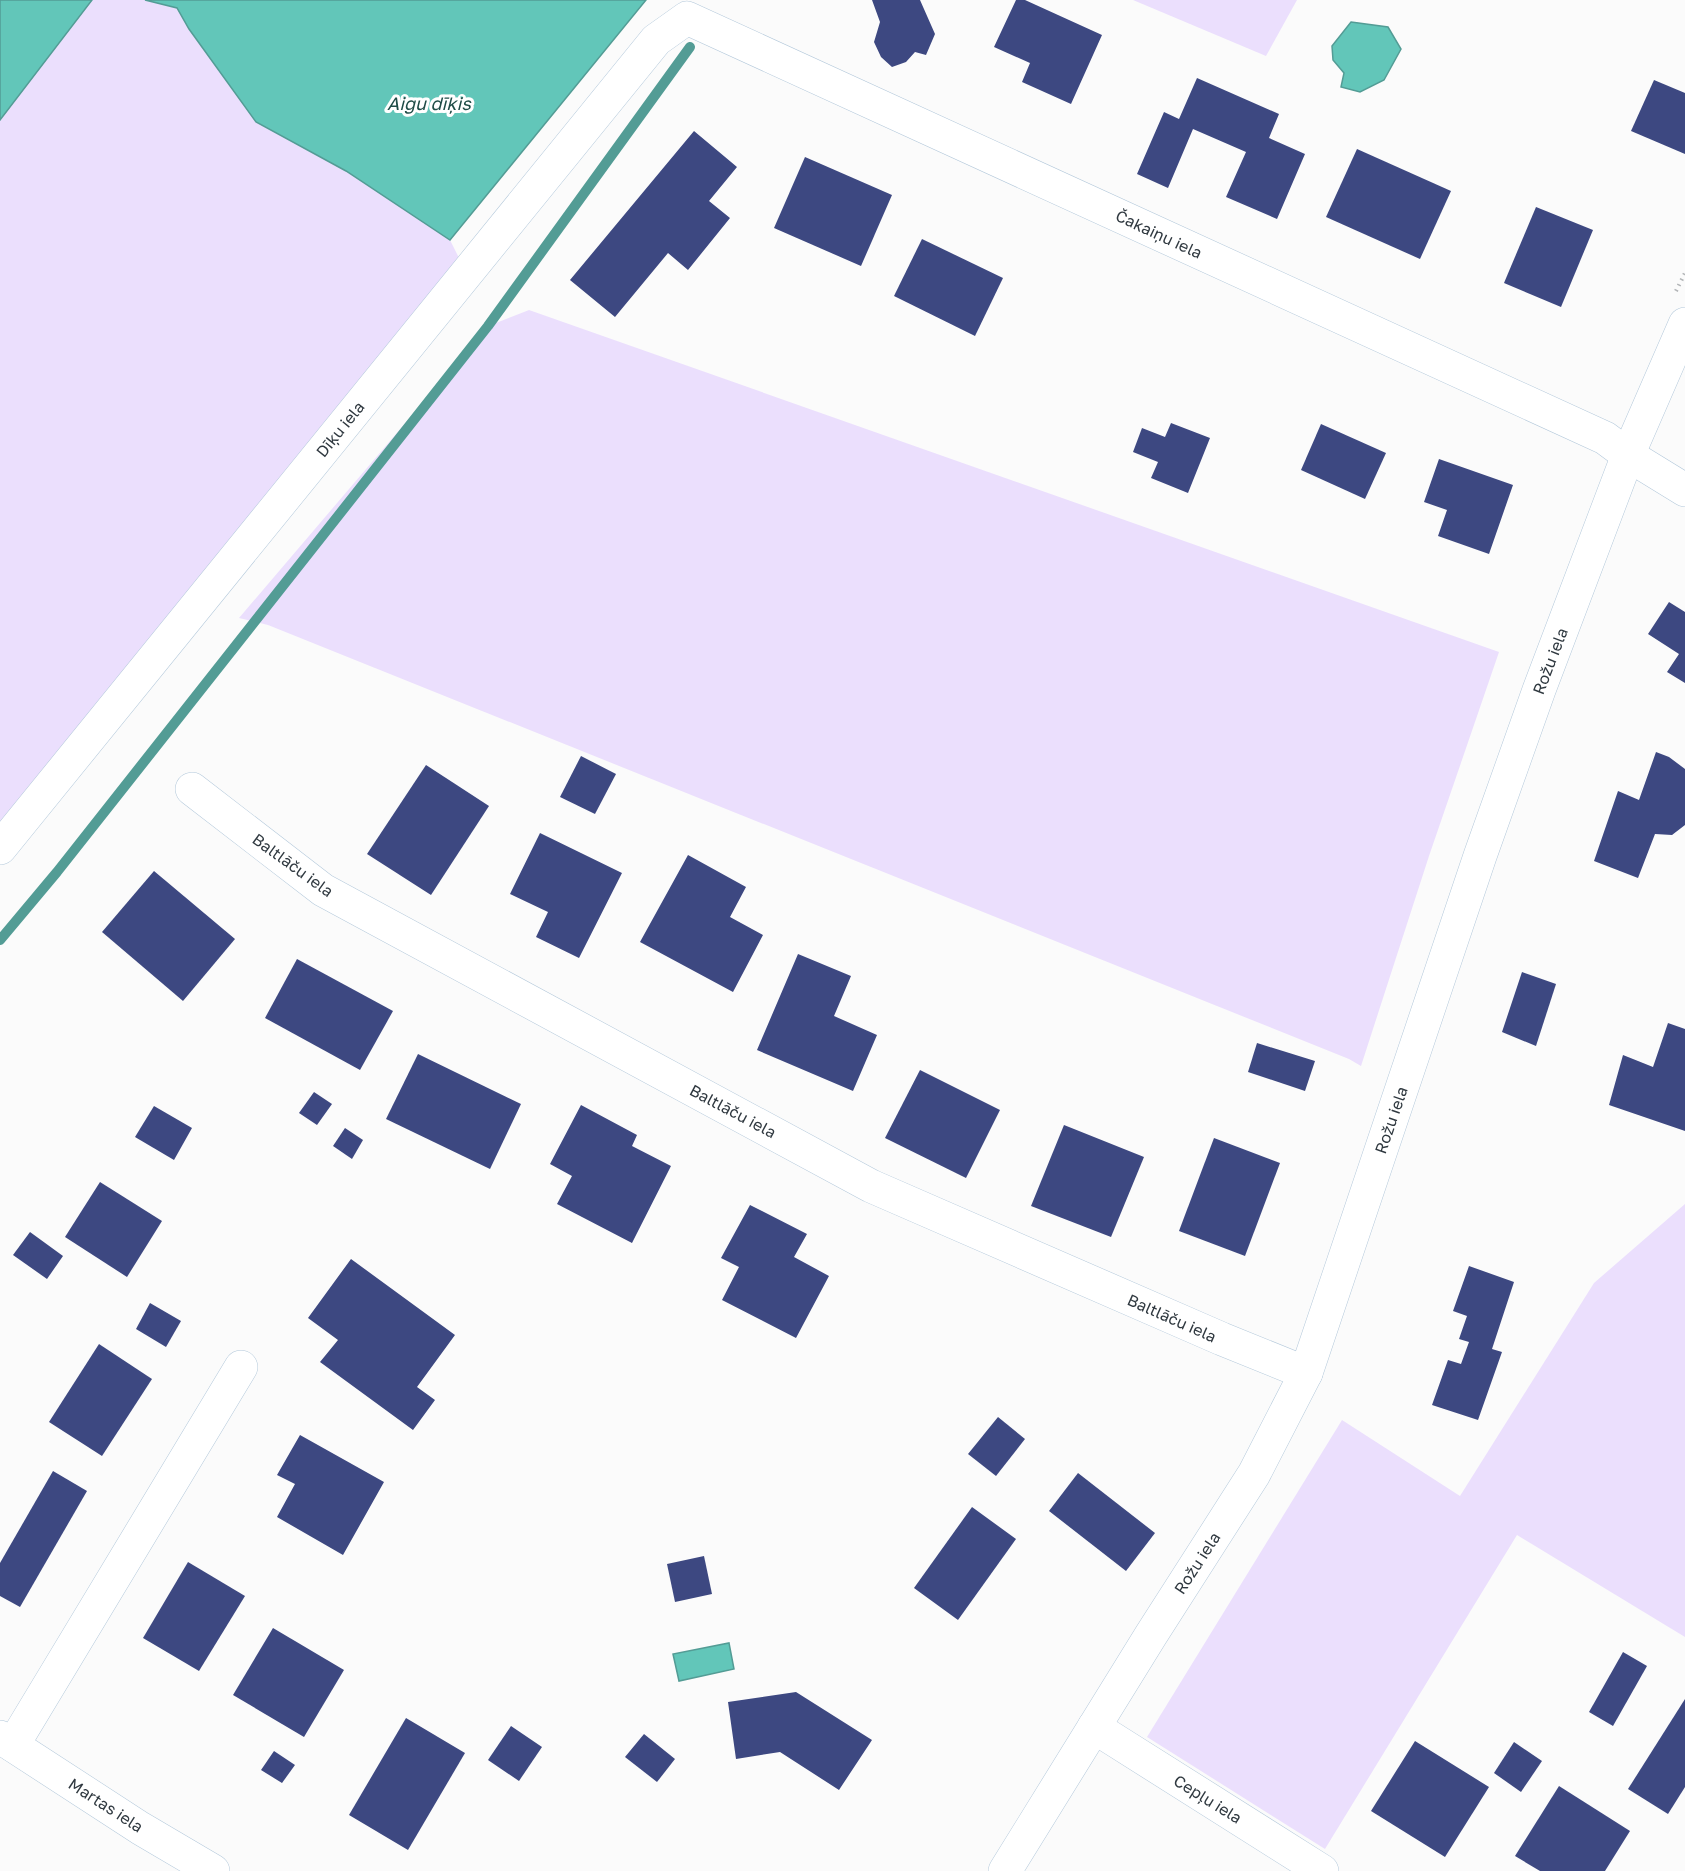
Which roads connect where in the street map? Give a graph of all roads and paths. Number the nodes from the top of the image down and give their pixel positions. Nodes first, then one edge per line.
1 (687, 18) joint
2 (1685, 273) edge
3 (1680, 309) edge
4 (1628, 455) junction
5 (1685, 490) edge
6 (192, 789) dead end
7 (0, 848) edge
8 (241, 1366) dead end
9 (1306, 1373) junction
10 (1094, 1728) junction
11 (7, 1741) edge
12 (213, 1871) edge
13 (1005, 1871) edge
14 (1322, 1871) edge

1 - 4 street, Čakaiņu iela
1 - 7 street, Dīķu iela
2 - 3 path
3 - 4 street, Rožu iela
4 - 5 street, Čakaiņu iela
4 - 9 street, Rožu iela
6 - 9 street, Baltlāču iela
8 - 11 street
9 - 10 street, Rožu iela
10 - 13 street, Rožu iela
10 - 14 street, Cepļu iela
11 - 12 street, Martas iela

